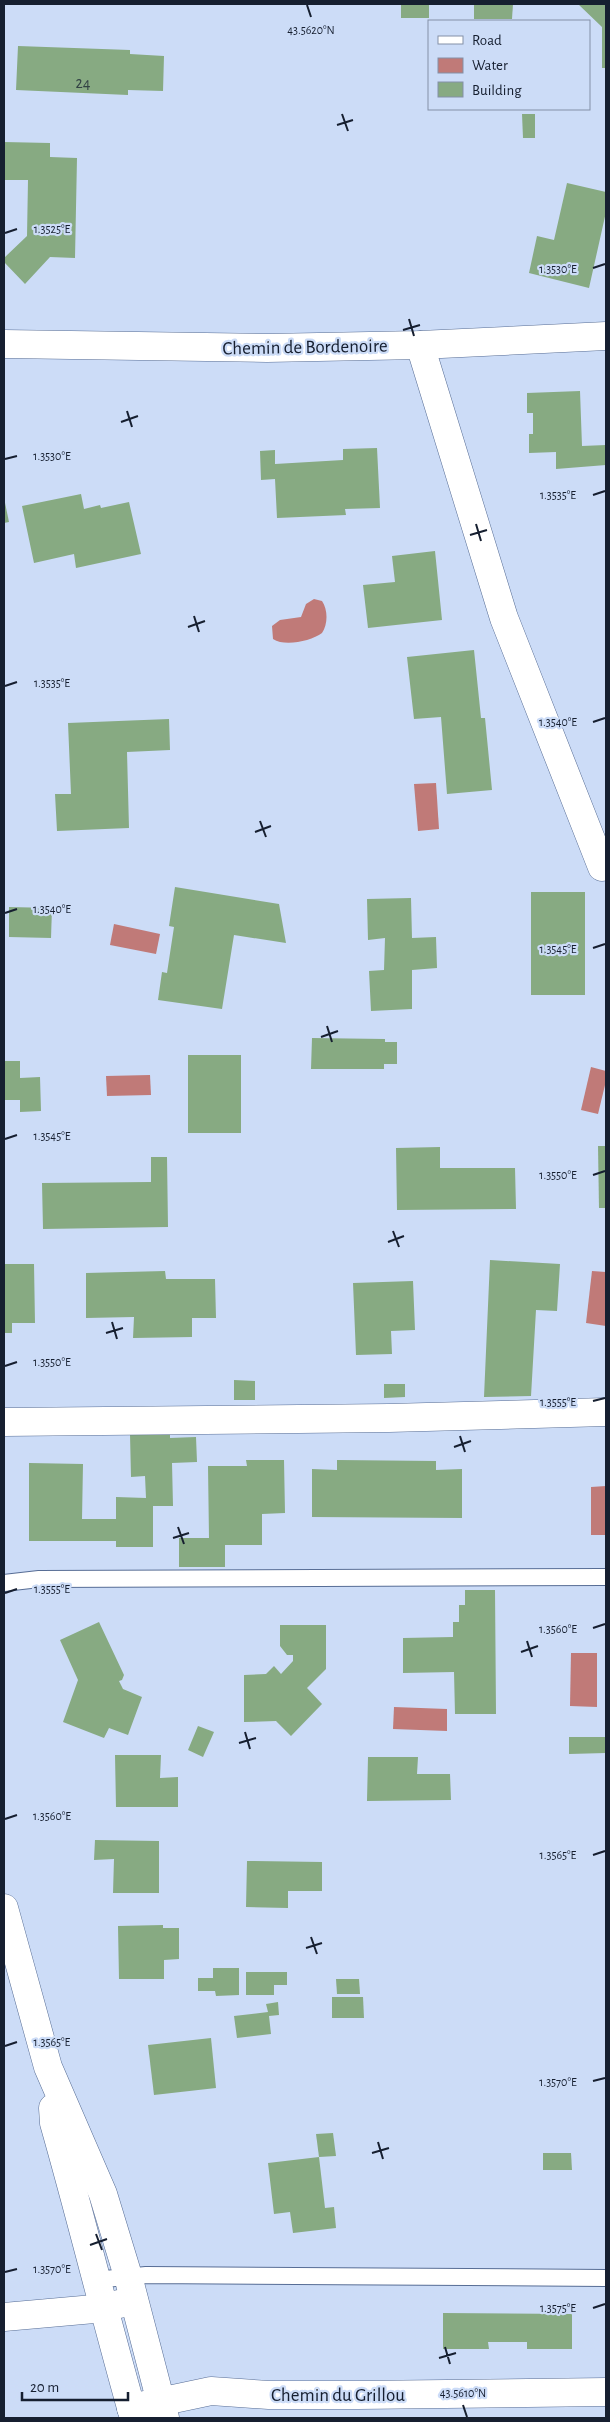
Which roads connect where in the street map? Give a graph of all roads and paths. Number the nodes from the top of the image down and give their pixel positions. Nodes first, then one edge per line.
1 (606, 336) edge
2 (4, 344) edge
3 (420, 345) junction
4 (602, 867) dead end
5 (606, 1412) edge
6 (4, 1422) edge
7 (606, 1577) edge
8 (4, 1583) edge
9 (4, 1908) edge
10 (48, 2067) junction
11 (606, 2278) edge
12 (95, 2280) junction
13 (131, 2289) junction
14 (103, 2307) junction
15 (4, 2317) edge
16 (606, 2392) edge
17 (162, 2410) edge
18 (132, 2413) edge

1 - 3 street, Chemin de Bordenoire
2 - 3 street, Chemin de Bordenoire
3 - 4 street
5 - 6 street
7 - 8 lane
9 - 10 street
10 - 12 street
10 - 13 street
11 - 13 lane
12 - 13 lane
12 - 14 street
13 - 14 street
13 - 17 street
14 - 15 street
14 - 18 street
16 - 17 street, Chemin du Grillou
17 - 18 street, Chemin du Grillou

